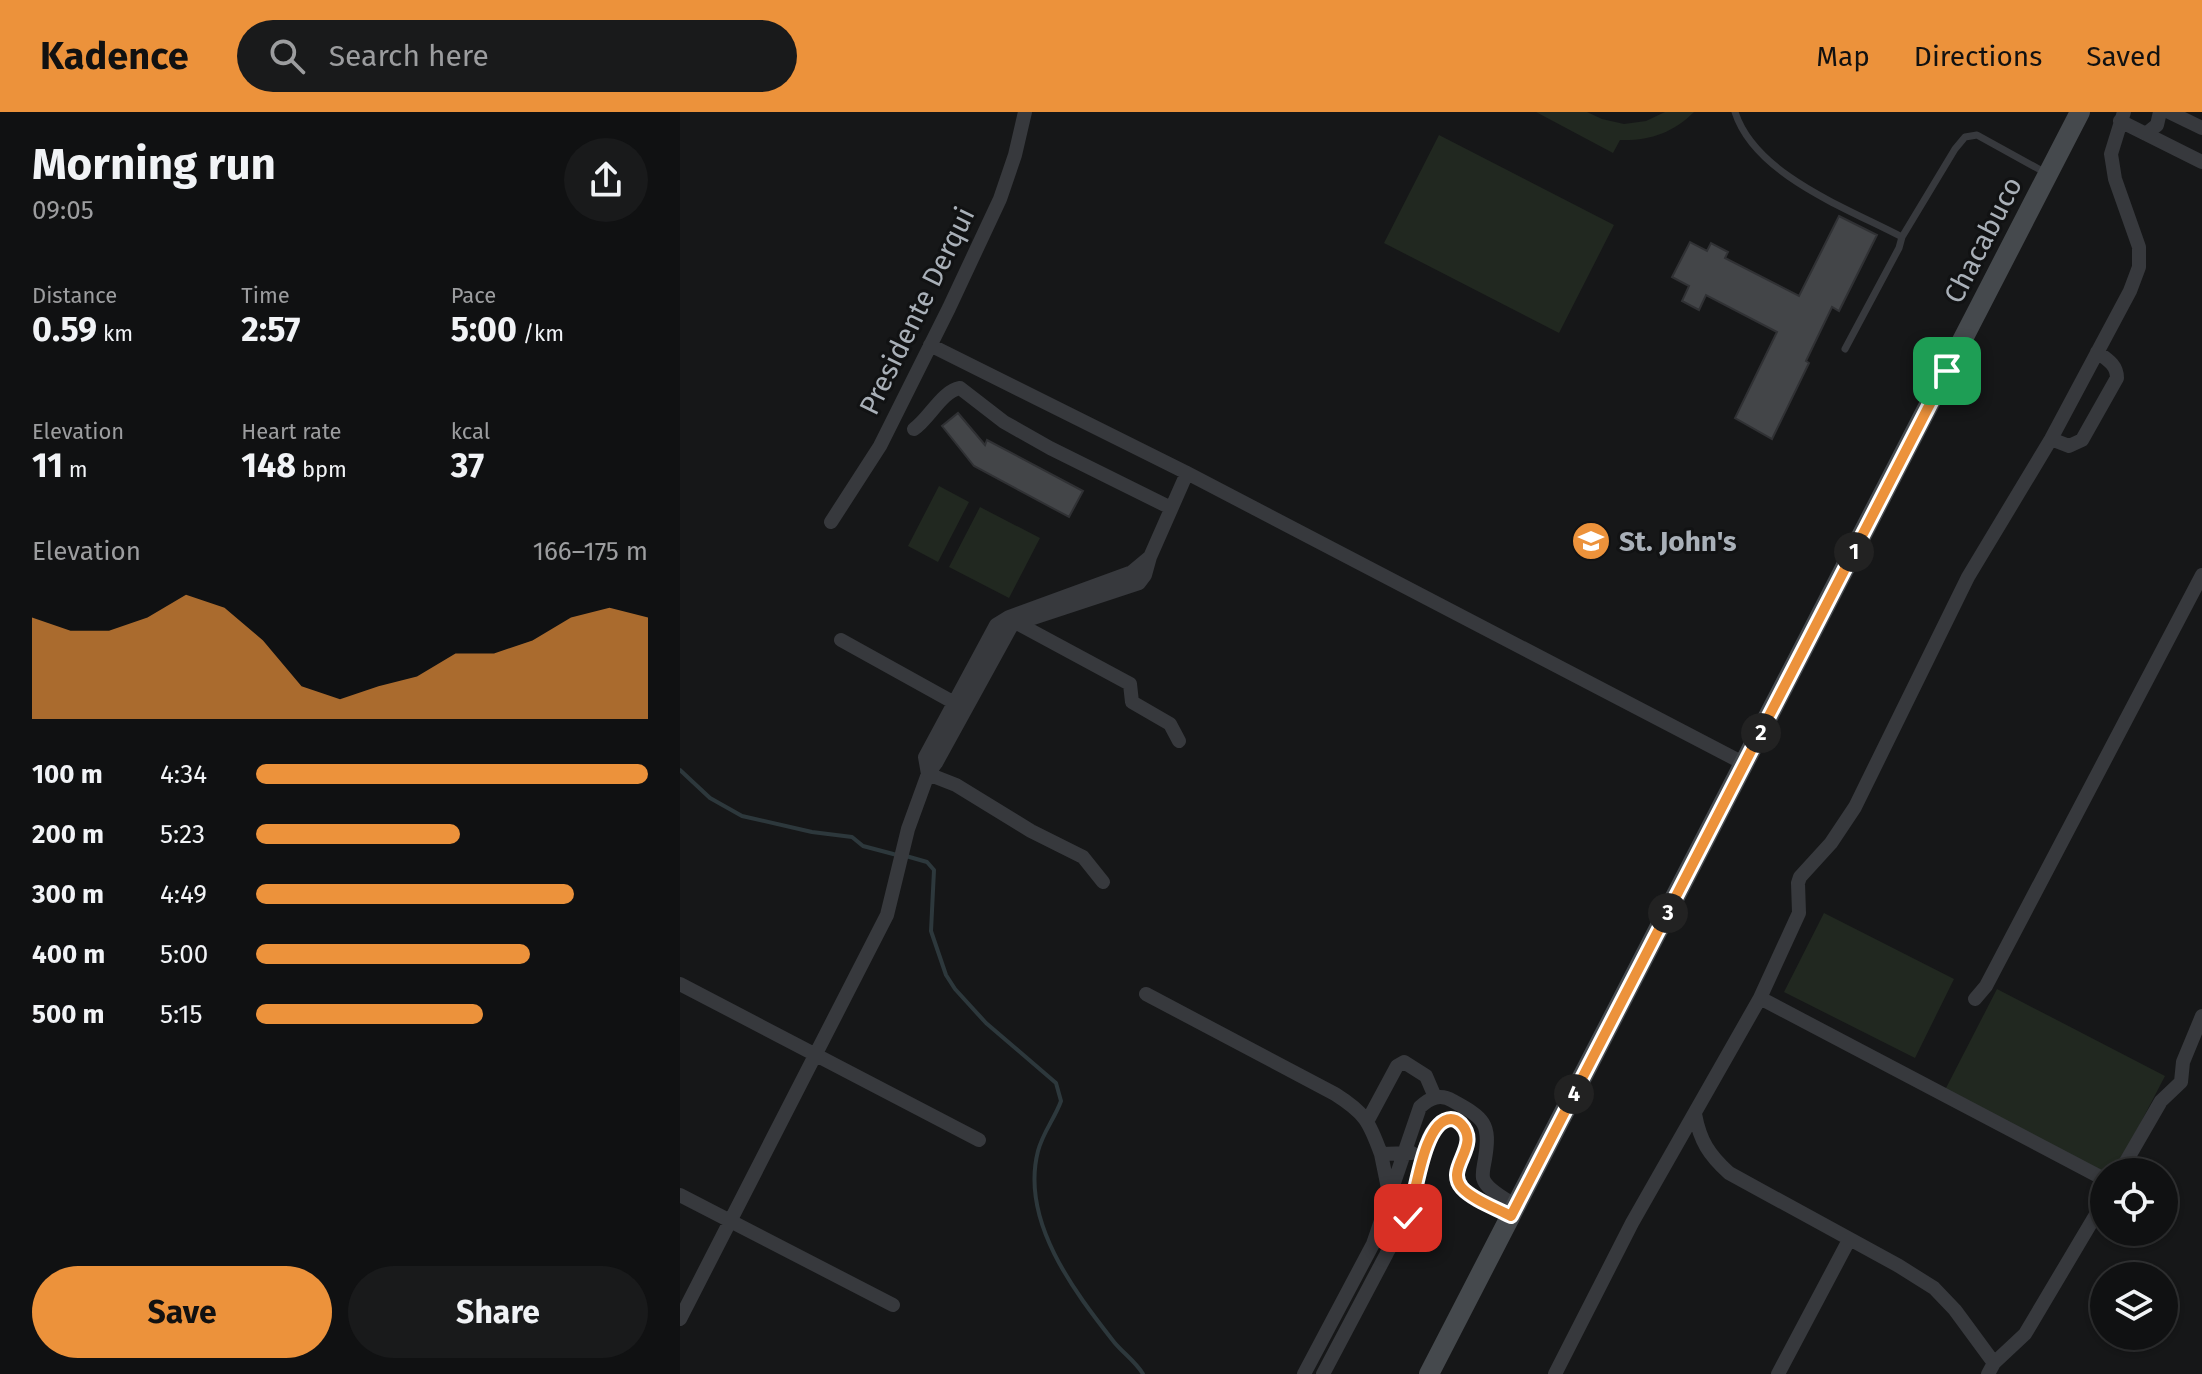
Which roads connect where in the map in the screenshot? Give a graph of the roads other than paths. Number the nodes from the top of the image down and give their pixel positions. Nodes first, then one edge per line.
1 (1025, 112) edge
2 (1735, 112) edge
3 (2080, 112) edge
4 (2160, 112) edge
5 (2169, 112) edge
6 (2122, 116) edge
7 (2202, 128) edge
8 (2146, 134) junction
9 (2202, 162) edge
10 (2048, 174) junction
11 (1902, 237) junction
12 (930, 345) junction
13 (1845, 349) dead end
14 (2097, 352) junction
15 (914, 429) dead end
16 (2051, 439) junction
17 (1187, 473) junction
18 (1171, 508) junction
19 (831, 522) dead end
20 (2202, 575) edge
21 (1013, 620) junction
22 (841, 640) dead end
23 (959, 706) junction
24 (1179, 741) dead end
25 (1745, 764) junction
26 (928, 774) junction
27 (1103, 882) dead end
28 (680, 984) edge
29 (1146, 994) dead end
30 (1760, 998) junction
31 (1975, 999) dead end
32 (2202, 1016) edge
33 (815, 1056) junction
34 (1435, 1097) junction
35 (1695, 1114) junction
36 (1368, 1120) junction
37 (979, 1140) dead end
38 (1405, 1152) junction
39 (1381, 1154) junction
40 (1425, 1154) junction
41 (2128, 1158) edge
42 (2090, 1172) edge
43 (680, 1195) edge
44 (1388, 1202) junction
45 (1514, 1211) junction
46 (1408, 1218) junction
47 (730, 1221) junction
48 (2090, 1225) edge
49 (1380, 1226) junction
50 (1398, 1235) junction
51 (1849, 1240) junction
52 (893, 1305) dead end
53 (680, 1319) edge
54 (1991, 1369) edge
55 (1304, 1374) edge
56 (1323, 1374) edge
57 (1429, 1374) edge
58 (1555, 1374) edge
59 (1778, 1374) edge

1 - 12 street, Presidente Derqui
2 - 11 lane
3 - 10 street, Chacabuco
4 - 8 street
5 - 7 street
6 - 8 street
6 - 14 street
8 - 9 street
10 - 11 lane
10 - 25 street, Chacabuco
11 - 13 lane
12 - 17 street
12 - 19 street, Presidente Derqui
14 - 16 street
14 - 16 street
15 - 18 street
16 - 30 street
17 - 18 street
17 - 25 street
18 - 21 street
20 - 31 street
21 - 23 street
21 - 24 street
22 - 23 street
23 - 26 street
25 - 45 street, Chacabuco
26 - 27 street
26 - 33 street
28 - 33 street
29 - 36 street
30 - 35 street
30 - 42 street
32 - 41 street
33 - 37 street
33 - 47 street
34 - 36 street
34 - 38 street
34 - 45 street
35 - 51 street
35 - 58 street
36 - 39 street
38 - 39 street
38 - 40 street
38 - 44 street
39 - 44 street
40 - 45 street
40 - 46 street
43 - 47 street
44 - 46 street
44 - 49 street
45 - 57 street, Chacabuco
46 - 50 street
47 - 52 street
47 - 53 street
48 - 54 street
49 - 50 street
49 - 55 street
50 - 56 street
51 - 54 street
51 - 59 street

